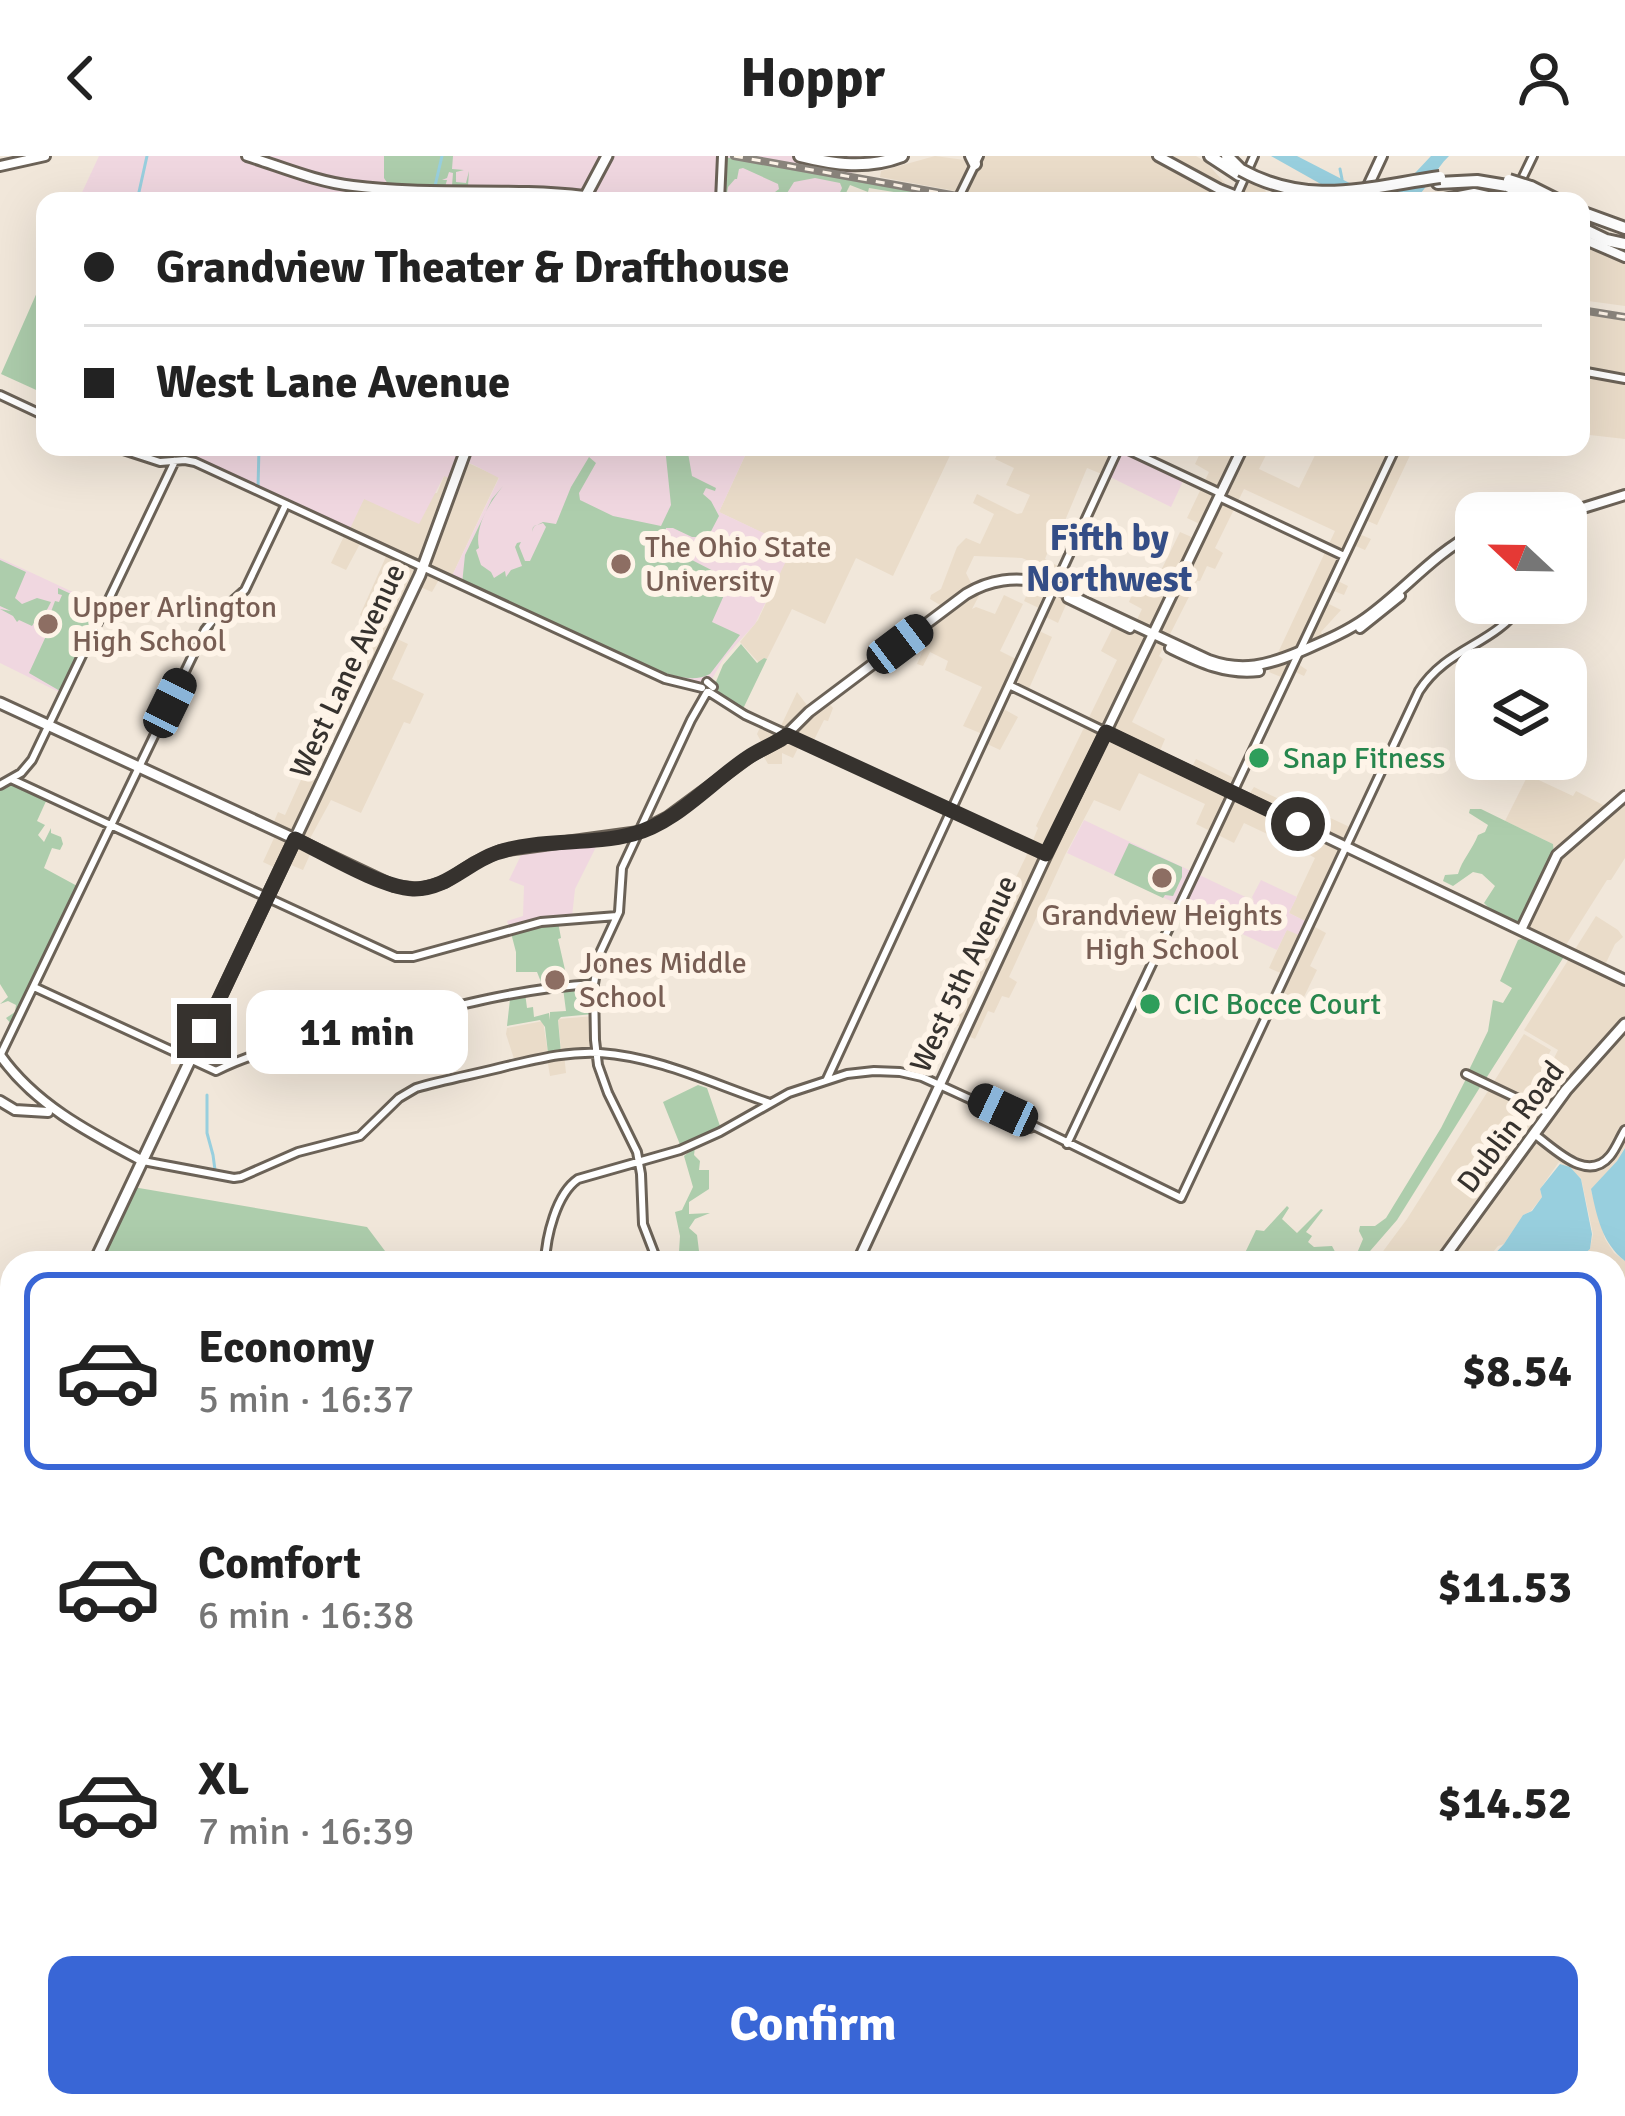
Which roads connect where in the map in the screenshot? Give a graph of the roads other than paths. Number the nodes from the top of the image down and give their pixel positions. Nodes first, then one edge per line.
1 (45, 156) edge
2 (247, 156) edge
3 (607, 156) edge
4 (720, 156) edge
5 (800, 156) edge
6 (826, 156) edge
7 (912, 156) edge
8 (1157, 156) edge
9 (1218, 156) edge
10 (1254, 156) edge
11 (1382, 156) edge
12 (1533, 156) edge
13 (894, 157) edge
14 (975, 159) edge
15 (0, 166) edge
16 (1243, 170) junction
17 (1522, 188) edge
18 (545, 192) edge
19 (589, 192) edge
20 (718, 192) edge
21 (961, 192) edge
22 (1222, 192) edge
23 (1237, 192) edge
24 (1308, 192) edge
25 (1354, 192) edge
26 (1365, 192) edge
27 (1590, 215) edge
28 (1625, 227) edge
29 (1590, 232) edge
30 (1590, 242) edge
31 (1621, 244) edge
32 (1625, 256) edge
33 (1590, 373) edge
34 (1625, 379) edge
35 (0, 395) edge
36 (36, 412) edge
37 (142, 456) edge
38 (462, 456) edge
39 (1117, 456) edge
40 (1139, 456) edge
41 (1238, 456) edge
42 (1392, 456) edge
43 (175, 461) junction
44 (1219, 495) junction
45 (1625, 497) edge
46 (286, 505) junction
47 (1587, 507) edge
48 (1587, 509) edge
49 (1455, 550) edge
50 (1344, 556) junction
51 (423, 568) junction
52 (1054, 589) junction
53 (1503, 624) edge
54 (1152, 636) junction
55 (1298, 655) junction
56 (1009, 685) junction
57 (706, 690) junction
58 (0, 703) edge
59 (48, 725) junction
60 (1106, 732) junction
61 (787, 735) junction
62 (140, 768) junction
63 (11, 779) junction
64 (0, 784) edge
65 (1233, 793) junction
66 (1625, 796) edge
67 (951, 811) junction
68 (112, 826) junction
69 (639, 832) junction
70 (295, 839) junction
71 (1346, 847) junction
72 (1046, 854) junction
73 (267, 898) junction
74 (1529, 911) junction
75 (617, 916) junction
76 (1521, 930) junction
77 (1538, 938) junction
78 (1625, 980) edge
79 (594, 984) junction
80 (34, 987) junction
81 (1625, 1024) edge
82 (596, 1053) junction
83 (0, 1056) edge
84 (190, 1061) junction
85 (1466, 1074) dead end
86 (827, 1079) junction
87 (940, 1084) junction
88 (0, 1102) edge
89 (770, 1103) junction
90 (15, 1110) junction
91 (50, 1110) junction
92 (1548, 1113) junction
93 (1, 1114) edge
94 (1625, 1130) edge
95 (1534, 1134) junction
96 (1067, 1144) junction
97 (143, 1160) junction
98 (640, 1163) junction
99 (100, 1251) edge
100 (545, 1251) edge
101 (653, 1251) edge
102 (863, 1251) edge
103 (1450, 1251) edge

1 - 15 main road
2 - 18 main road
3 - 19 main road
4 - 20 street
5 - 13 highway
6 - 13 highway
7 - 13 highway
8 - 22 main road
9 - 16 highway
10 - 16 street
11 - 26 main road, bridge
12 - 17 street
14 - 21 street
16 - 23 street
16 - 24 highway, bridge
17 - 25 highway, bridge
27 - 28 highway
29 - 31 highway
30 - 32 main road
33 - 34 street
35 - 36 street
37 - 43 street
38 - 51 main road, West Lane Avenue
39 - 52 street
40 - 44 street
41 - 44 main road, West 5th Avenue
42 - 50 street
43 - 46 street
43 - 59 street
44 - 50 street
44 - 54 main road, West 5th Avenue
45 - 47 main road
45 - 48 main road
46 - 51 street
46 - 62 street
49 - 55 main road
50 - 55 street
51 - 57 street
51 - 70 main road, West Lane Avenue
52 - 54 main road
52 - 56 street
52 - 61 main road
53 - 71 street
54 - 55 main road
54 - 60 main road, West 5th Avenue
55 - 65 street
56 - 60 street
56 - 67 street
57 - 61 street
57 - 69 street
58 - 59 main road
59 - 62 main road
59 - 63 street
60 - 65 main road
60 - 72 main road, West 5th Avenue
61 - 67 street
61 - 69 main road
62 - 68 street
62 - 70 main road
63 - 64 street
63 - 68 street
65 - 71 main road
65 - 96 street
66 - 74 main road
67 - 72 street
67 - 86 street
68 - 73 street
68 - 80 street
69 - 70 main road
69 - 75 street
70 - 73 main road, West Lane Avenue
71 - 76 main road
71 - 96 street
72 - 87 main road, West 5th Avenue
73 - 75 street
73 - 84 main road, West Lane Avenue
74 - 76 main road
74 - 77 main road
75 - 79 street
76 - 77 main road
77 - 78 main road
79 - 82 street
79 - 84 street
80 - 83 street
80 - 84 street
81 - 92 main road, Dublin Road
82 - 89 street
82 - 97 street
82 - 98 street
83 - 91 main road
84 - 97 main road, West Lane Avenue
85 - 92 street
86 - 87 street
86 - 89 street
87 - 96 street
87 - 102 main road, West 5th Avenue
88 - 90 main road
89 - 98 street
90 - 91 main road
90 - 93 street
91 - 97 main road
92 - 95 main road, Dublin Road
94 - 95 street
95 - 103 main road, Dublin Road
97 - 99 main road, West Lane Avenue
98 - 100 street
98 - 101 street

